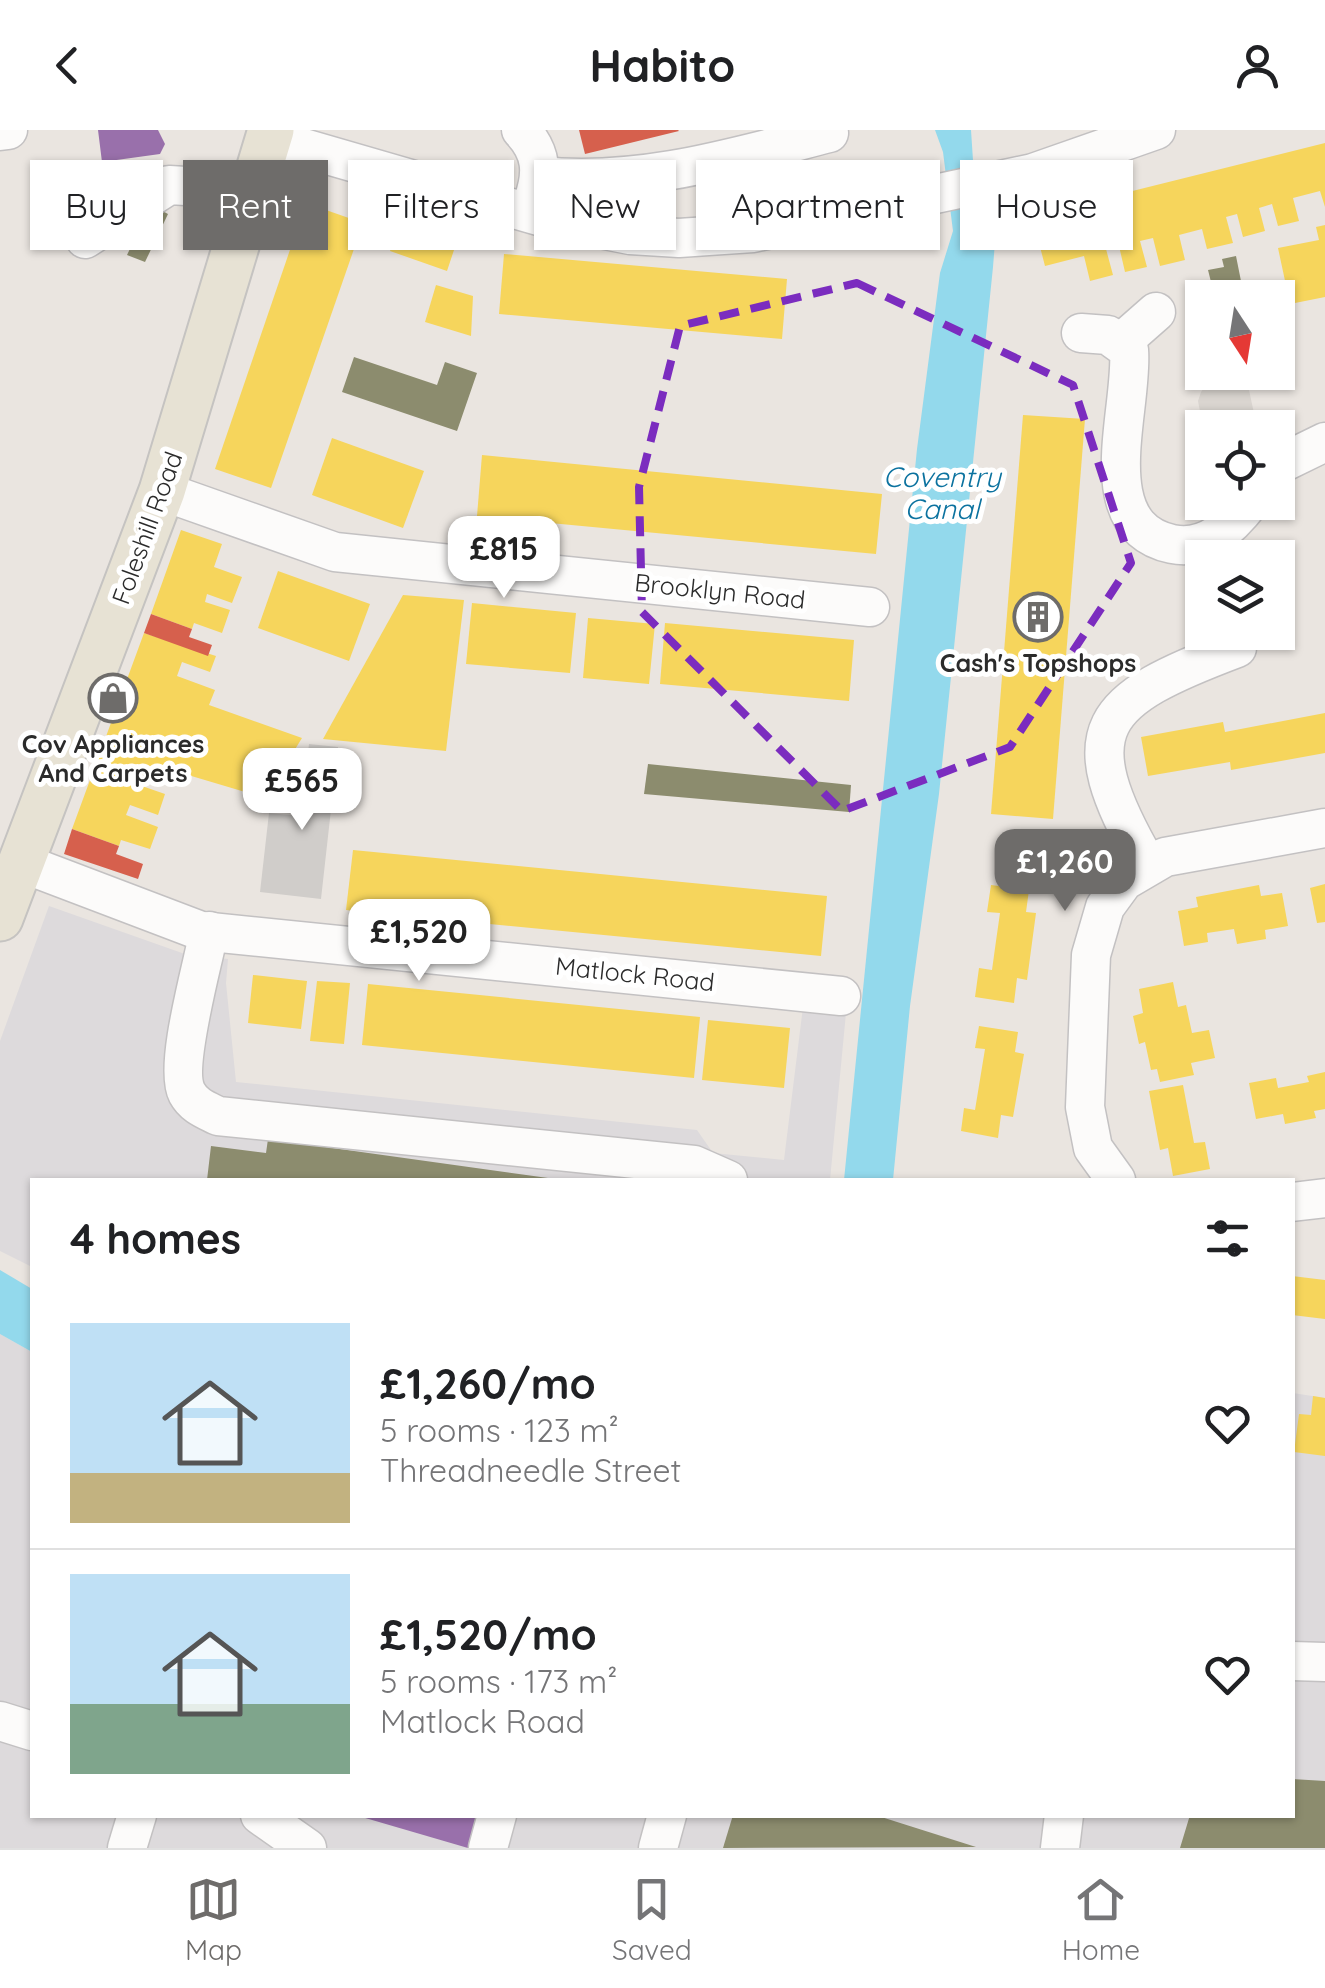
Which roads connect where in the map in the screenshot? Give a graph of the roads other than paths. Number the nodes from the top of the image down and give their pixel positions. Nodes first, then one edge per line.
1 (8, 130) edge
2 (521, 130) edge
3 (1156, 130) edge
4 (0, 131) edge
5 (829, 133) dead end
6 (270, 134) edge
7 (263, 160) edge
8 (537, 160) edge
9 (676, 170) edge
10 (534, 198) edge
11 (530, 213) junction
12 (236, 250) edge
13 (1156, 312) dead end
14 (1081, 332) dead end
15 (1123, 342) junction
16 (1325, 442) edge
17 (1295, 457) edge
18 (162, 491) junction
19 (1235, 520) edge
20 (870, 607) dead end
21 (1232, 650) edge
22 (1325, 828) edge
23 (22, 864) junction
24 (1148, 864) junction
25 (0, 918) edge
26 (209, 931) junction
27 (841, 996) dead end
28 (723, 1178) edge
29 (1115, 1178) edge
30 (1325, 1198) edge
31 (1295, 1202) edge
32 (1295, 1661) edge
33 (1325, 1662) edge
34 (0, 1720) edge
35 (30, 1730) edge
36 (136, 1818) edge
37 (264, 1818) edge
38 (496, 1818) edge
39 (666, 1818) edge
40 (1064, 1818) edge
41 (127, 1848) edge
42 (307, 1848) edge
43 (488, 1848) edge
44 (658, 1848) edge
45 (1060, 1848) edge

1 - 4 street
2 - 8 street
3 - 11 street
5 - 9 street
6 - 7 main road, Foleshill Road
6 - 11 street
10 - 11 street
12 - 18 main road, Foleshill Road
13 - 15 street
14 - 15 street
15 - 19 street
16 - 17 street
18 - 20 street, Brooklyn Road
18 - 23 main road, Foleshill Road
21 - 24 street
22 - 24 street
23 - 25 main road, Foleshill Road
23 - 26 street, Matlock Road
24 - 29 street
26 - 27 street, Matlock Road
26 - 28 street
30 - 31 street
32 - 33 street
34 - 35 street
36 - 41 street
37 - 42 street
38 - 43 street
39 - 44 street
40 - 45 street

